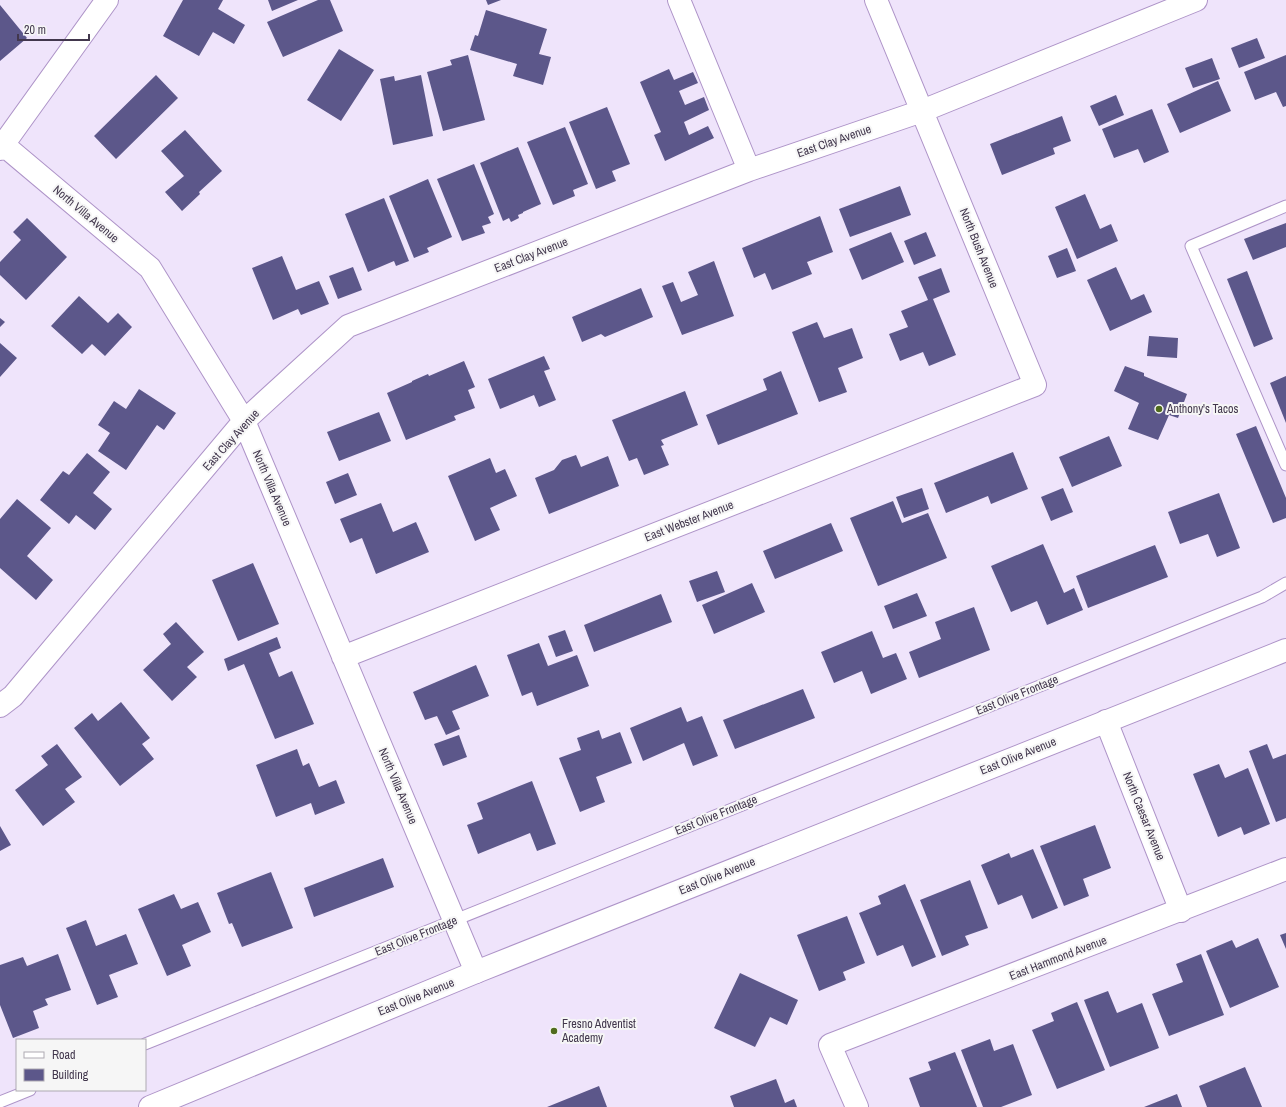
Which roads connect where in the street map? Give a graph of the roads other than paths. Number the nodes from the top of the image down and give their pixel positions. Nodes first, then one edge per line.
1 (107, 0) edge
2 (679, 0) edge
3 (876, 0) edge
4 (1196, 0) edge
5 (922, 112) junction
6 (1, 145) edge
7 (749, 170) junction
8 (1286, 206) edge
9 (1035, 385) joint
10 (244, 421) junction
11 (1286, 465) edge
12 (1286, 583) edge
13 (1286, 650) edge
14 (343, 657) junction
15 (0, 706) edge
16 (1106, 721) junction
17 (1286, 869) edge
18 (1181, 910) junction
19 (454, 920) junction
20 (476, 972) junction
21 (146, 1044) edge
22 (28, 1091) edge
23 (0, 1102) edge
24 (150, 1107) edge
25 (857, 1107) edge

1 - 6 street, North Villa Avenue
2 - 7 street
3 - 5 street, North Bush Avenue
4 - 5 street, East Clay Avenue
5 - 7 street, East Clay Avenue
5 - 9 street, North Bush Avenue
6 - 10 street, North Villa Avenue
7 - 10 street, East Clay Avenue
8 - 11 lane
9 - 14 street, East Webster Avenue
10 - 14 street, North Villa Avenue
10 - 15 street, East Clay Avenue
12 - 19 lane, East Olive Frontage
13 - 16 street, East Olive Avenue
14 - 19 street, North Villa Avenue
16 - 18 street, North Caesar Avenue
16 - 20 street, East Olive Avenue
17 - 18 street, East Hammond Avenue
18 - 25 street, East Hammond Avenue
19 - 20 street, North Villa Avenue
19 - 21 lane, East Olive Frontage
20 - 24 street, East Olive Avenue
22 - 23 lane

